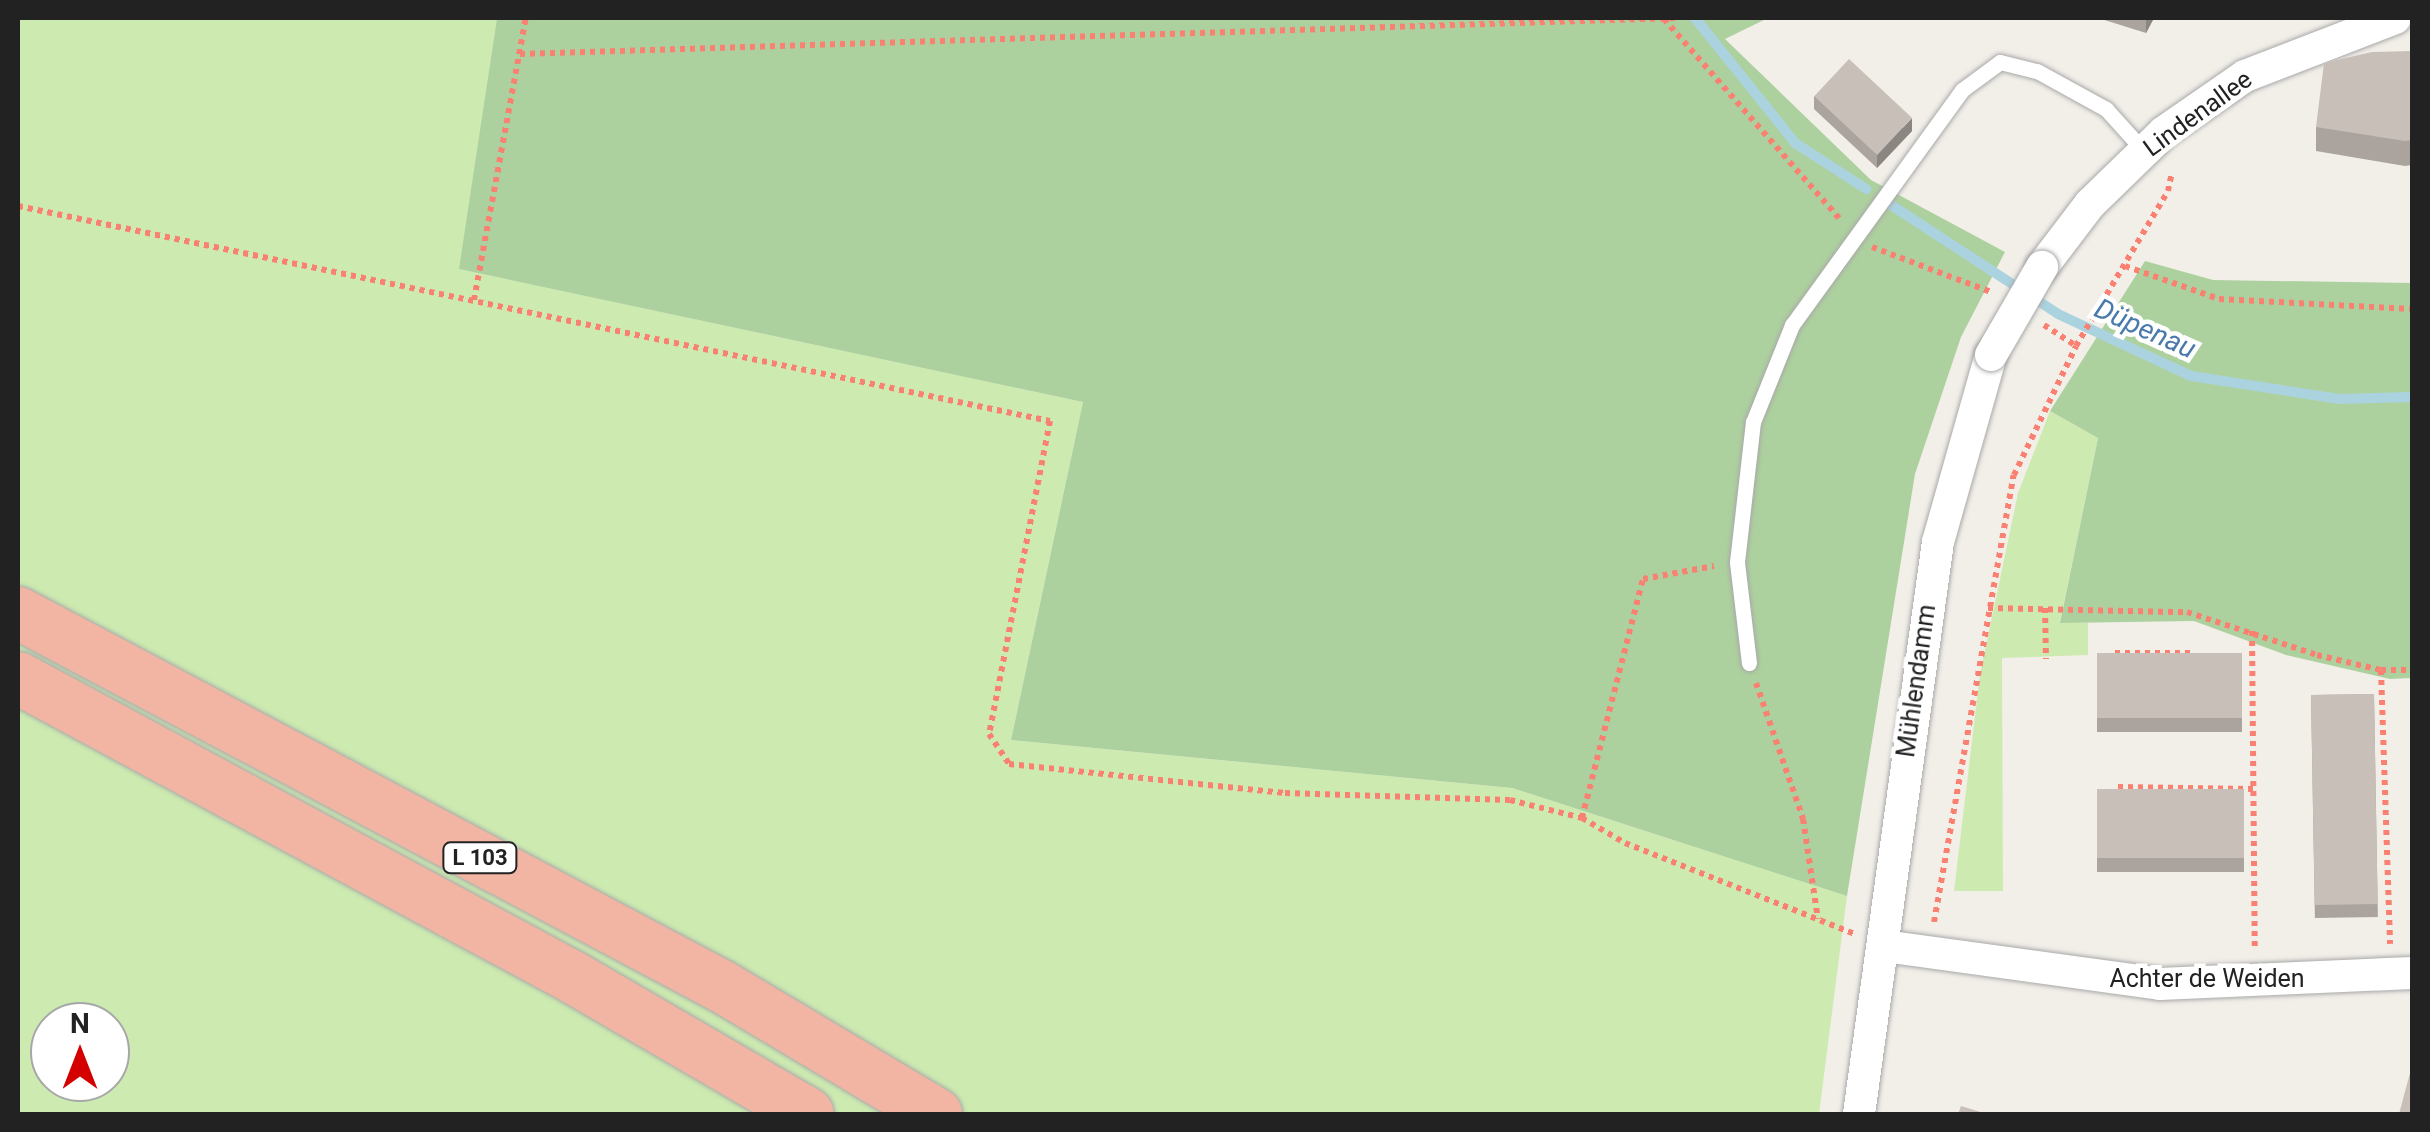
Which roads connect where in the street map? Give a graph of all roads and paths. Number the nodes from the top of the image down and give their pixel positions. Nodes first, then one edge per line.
1 (526, 18) edge
2 (1676, 18) edge
3 (2394, 18) edge
4 (1665, 20) edge
5 (520, 54) junction
6 (2144, 151) junction
7 (2174, 164) dead end
8 (18, 206) edge
9 (1853, 234) junction
10 (2125, 266) junction
11 (2042, 267) joint
12 (1978, 284) dead end
13 (474, 300) junction
14 (2412, 310) edge
15 (1687, 572) dead end
16 (1988, 608) junction
17 (2045, 608) junction
18 (18, 613) edge
19 (2252, 631) junction
20 (2115, 653) edge
21 (2214, 653) edge
22 (2233, 653) edge
23 (2253, 653) junction
24 (2046, 659) dead end
25 (1749, 663) joint
26 (2380, 670) junction
27 (2412, 670) edge
28 (18, 678) edge
29 (2118, 787) edge
30 (2253, 789) junction
31 (1582, 818) junction
32 (1818, 919) junction
33 (1934, 924) dead end
34 (1884, 946) junction
35 (2255, 960) dead end
36 (2401, 962) edge
37 (808, 1114) edge
38 (936, 1114) edge
39 (1859, 1114) edge

1 - 5 path
2 - 4 path
3 - 6 street, Lindenallee
4 - 5 path
4 - 9 path
5 - 13 path
6 - 9 lane
6 - 11 street, Lindenallee
7 - 10 path
8 - 13 path
9 - 12 path
9 - 25 lane
10 - 14 path
10 - 16 path
11 - 34 street, Mühlendamm, bridge
13 - 31 path
15 - 31 path
16 - 17 path
16 - 33 path
17 - 19 path
17 - 24 path
18 - 38 highway, L 103
19 - 23 path
19 - 26 path
20 - 21 path
22 - 23 path
23 - 30 path
25 - 32 path
26 - 27 path
26 - 36 path
28 - 37 highway, L 103
29 - 30 path
30 - 35 path
31 - 32 path
32 - 34 path
34 - 36 street, Achter de Weiden
34 - 39 street, Mühlendamm

